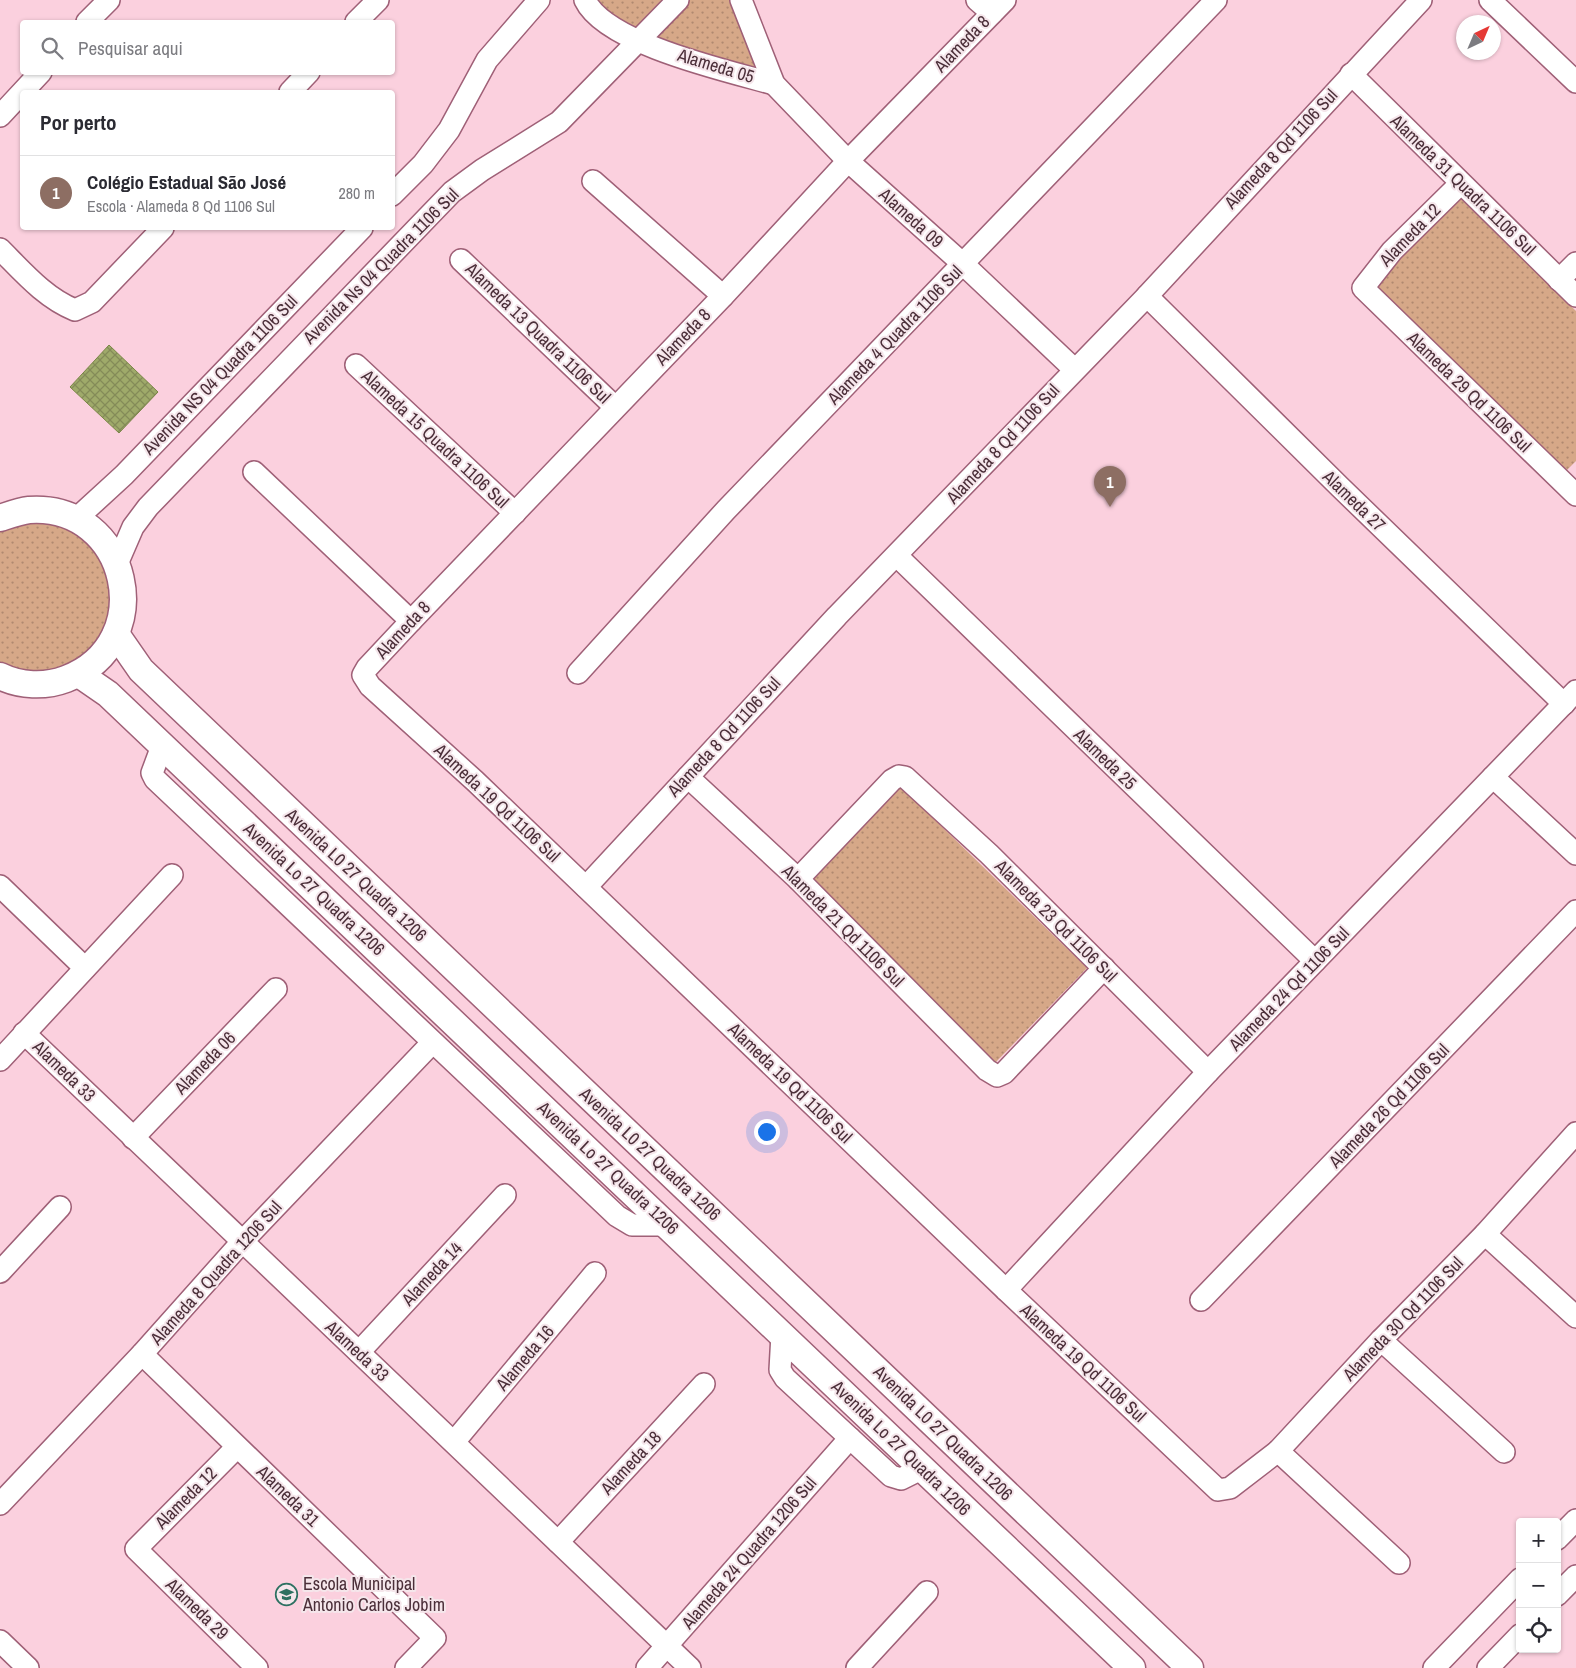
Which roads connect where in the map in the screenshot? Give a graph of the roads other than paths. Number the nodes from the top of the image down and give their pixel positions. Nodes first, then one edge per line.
1 (109, 0) edge
2 (378, 0) edge
3 (539, 0) edge
4 (585, 0) edge
5 (678, 0) edge
6 (741, 0) edge
7 (1216, 0) edge
8 (1421, 0) edge
9 (1490, 0) edge
10 (991, 4) edge
11 (90, 20) edge
12 (358, 20) edge
13 (639, 42) junction
14 (1351, 74) junction
15 (37, 75) edge
16 (306, 75) edge
17 (1574, 77) edge
18 (774, 84) junction
19 (24, 90) edge
20 (292, 90) edge
21 (20, 94) edge
22 (0, 116) edge
23 (848, 161) junction
24 (593, 181) dead end
25 (1460, 184) junction
26 (395, 192) edge
27 (161, 230) edge
28 (360, 230) edge
29 (0, 249) edge
30 (461, 260) dead end
31 (1576, 263) edge
32 (963, 264) junction
33 (1560, 280) junction
34 (1363, 288) joint
35 (723, 296) junction
36 (1147, 296) junction
37 (1576, 296) edge
38 (356, 365) dead end
39 (1074, 369) junction
40 (615, 407) junction
41 (254, 472) dead end
42 (1572, 483) edge
43 (515, 512) junction
44 (0, 518) edge
45 (76, 519) junction
46 (897, 556) junction
47 (117, 564) junction
48 (411, 621) junction
49 (116, 634) junction
50 (578, 673) dead end
51 (79, 674) junction
52 (363, 675) joint
53 (2, 680) edge
54 (1570, 698) edge
55 (162, 746) junction
56 (688, 777) junction
57 (1493, 777) junction
58 (1576, 854) edge
59 (172, 875) dead end
60 (798, 879) junction
61 (0, 886) edge
62 (586, 888) junction
63 (1576, 911) edge
64 (372, 945) junction
65 (1315, 961) junction
66 (86, 968) junction
67 (354, 968) junction
68 (1104, 968) junction
69 (408, 979) junction
70 (276, 989) dead end
71 (388, 1002) junction
72 (24, 1033) junction
73 (432, 1043) junction
74 (0, 1060) edge
75 (1208, 1072) junction
76 (1576, 1133) edge
77 (133, 1138) junction
78 (504, 1195) dead end
79 (60, 1208) dead end
80 (668, 1225) junction
81 (1485, 1234) junction
82 (241, 1243) junction
83 (0, 1272) edge
84 (595, 1274) dead end
85 (1006, 1290) junction
86 (1201, 1300) dead end
87 (1576, 1317) edge
88 (782, 1334) junction
89 (1381, 1340) junction
90 (359, 1352) junction
91 (142, 1354) junction
92 (704, 1384) dead end
93 (850, 1438) junction
94 (454, 1442) junction
95 (237, 1447) junction
96 (1278, 1451) junction
97 (1504, 1452) dead end
98 (923, 1468) junction
99 (1218, 1490) joint
100 (0, 1504) edge
101 (1576, 1520) edge
102 (1561, 1535) edge
103 (558, 1542) junction
104 (136, 1550) joint
105 (1399, 1563) dead end
106 (1576, 1576) edge
107 (1516, 1583) edge
108 (927, 1592) dead end
109 (1561, 1592) edge
110 (1516, 1639) edge
111 (0, 1641) edge
112 (667, 1646) junction
113 (28, 1668) edge
114 (258, 1668) edge
115 (406, 1668) edge
116 (647, 1668) edge
117 (690, 1668) edge
118 (857, 1668) edge
119 (1132, 1668) edge
120 (1190, 1668) edge
121 (1434, 1668) edge
122 (1488, 1668) edge

1 - 11 street
2 - 12 street
3 - 26 street
4 - 13 street, Alameda 05
5 - 13 street, Avenida Ns 04 Quadra 1106 Sul
6 - 18 street, Alameda 05
7 - 32 street, Alameda 4 Quadra 1106 Sul
8 - 14 street, Alameda 8 Qd 1106 Sul
9 - 17 street
10 - 23 street, Alameda 8
13 - 18 street, Alameda 05
13 - 47 street, Avenida Ns 04 Quadra 1106 Sul
14 - 25 street, Alameda 31 Quadra 1106 Sul
14 - 36 street, Alameda 8 Qd 1106 Sul
15 - 19 street
16 - 20 street
18 - 23 street, Alameda 09
21 - 22 street
23 - 32 street, Alameda 09
23 - 35 street, Alameda 8
24 - 35 street
25 - 33 street, Alameda 31 Quadra 1106 Sul
25 - 34 street, Alameda 12
27 - 29 street
28 - 45 street, Avenida NS 04 Quadra 1106 Sul
30 - 40 street, Alameda 13 Quadra 1106 Sul
31 - 33 street
32 - 39 street, Alameda 09
32 - 50 street, Alameda 4 Quadra 1106 Sul
33 - 37 street, Alameda 31 Quadra 1106 Sul
34 - 42 street, Alameda 29 Qd 1106 Sul
35 - 40 street, Alameda 8
36 - 39 street, Alameda 8 Qd 1106 Sul
36 - 54 street, Alameda 27
38 - 43 street, Alameda 15 Quadra 1106 Sul
39 - 46 street, Alameda 8 Qd 1106 Sul
40 - 43 street, Alameda 8
41 - 48 street
43 - 48 street, Alameda 8
44 - 45 main road
45 - 47 main road
46 - 56 street, Alameda 8 Qd 1106 Sul
46 - 65 street, Alameda 25
47 - 49 main road
48 - 52 street, Alameda 8
49 - 51 main road
49 - 120 main road, Avenida L0 27 Quadra 1206
51 - 53 main road
51 - 55 main road, Avenida Lo 27 Quadra 1206
52 - 62 street, Alameda 19 Qd 1106 Sul
54 - 57 street, Alameda 24 Qd 1106 Sul
55 - 64 main road, Avenida Lo 27 Quadra 1206
55 - 67 street
56 - 60 street, Alameda 21 Qd 1106 Sul
56 - 62 street, Alameda 8 Qd 1106 Sul
57 - 58 street
57 - 65 street, Alameda 24 Qd 1106 Sul
59 - 66 street
60 - 68 street, Alameda 23 Qd 1106 Sul
60 - 68 street, Alameda 21 Qd 1106 Sul
61 - 66 street
62 - 85 street, Alameda 19 Qd 1106 Sul
63 - 86 street, Alameda 26 Qd 1106 Sul
64 - 67 street
64 - 69 main road, Avenida Lo 27 Quadra 1206
65 - 75 street, Alameda 24 Qd 1106 Sul
66 - 72 street
67 - 71 street
68 - 75 street, Alameda 23 Qd 1106 Sul
69 - 71 street
69 - 80 main road, Avenida Lo 27 Quadra 1206
70 - 77 street, Alameda 06
71 - 73 street
72 - 74 street
72 - 77 street, Alameda 33
73 - 80 street
73 - 82 street, Alameda 8 Quadra 1206 Sul
75 - 85 street, Alameda 24 Qd 1106 Sul
76 - 81 street, Alameda 30 Qd 1106 Sul
77 - 82 street, Alameda 33
78 - 90 street, Alameda 14
79 - 83 street
80 - 88 main road, Avenida Lo 27 Quadra 1206
81 - 87 street
81 - 89 street, Alameda 30 Qd 1106 Sul
82 - 90 street, Alameda 33
82 - 91 street, Alameda 8 Quadra 1206 Sul
84 - 94 street, Alameda 16
85 - 99 street, Alameda 19 Qd 1106 Sul
88 - 93 street
88 - 98 main road, Avenida Lo 27 Quadra 1206
89 - 96 street, Alameda 30 Qd 1106 Sul
89 - 97 street
90 - 94 street, Alameda 33
91 - 95 street, Alameda 31
91 - 100 street, Alameda 8 Quadra 1206 Sul
92 - 103 street, Alameda 18
93 - 98 street
93 - 112 street, Alameda 24 Quadra 1206 Sul
94 - 103 street, Alameda 33
95 - 104 street, Alameda 12
95 - 115 street, Alameda 31
96 - 99 street, Alameda 30 Qd 1106 Sul
96 - 105 street
98 - 119 main road, Avenida Lo 27 Quadra 1206
101 - 102 street
103 - 112 street, Alameda 33
104 - 114 street, Alameda 29
106 - 109 street
107 - 121 street
108 - 118 street
110 - 122 street
111 - 113 street
112 - 116 street, Alameda 24 Quadra 1206 Sul
112 - 117 street, Alameda 33

